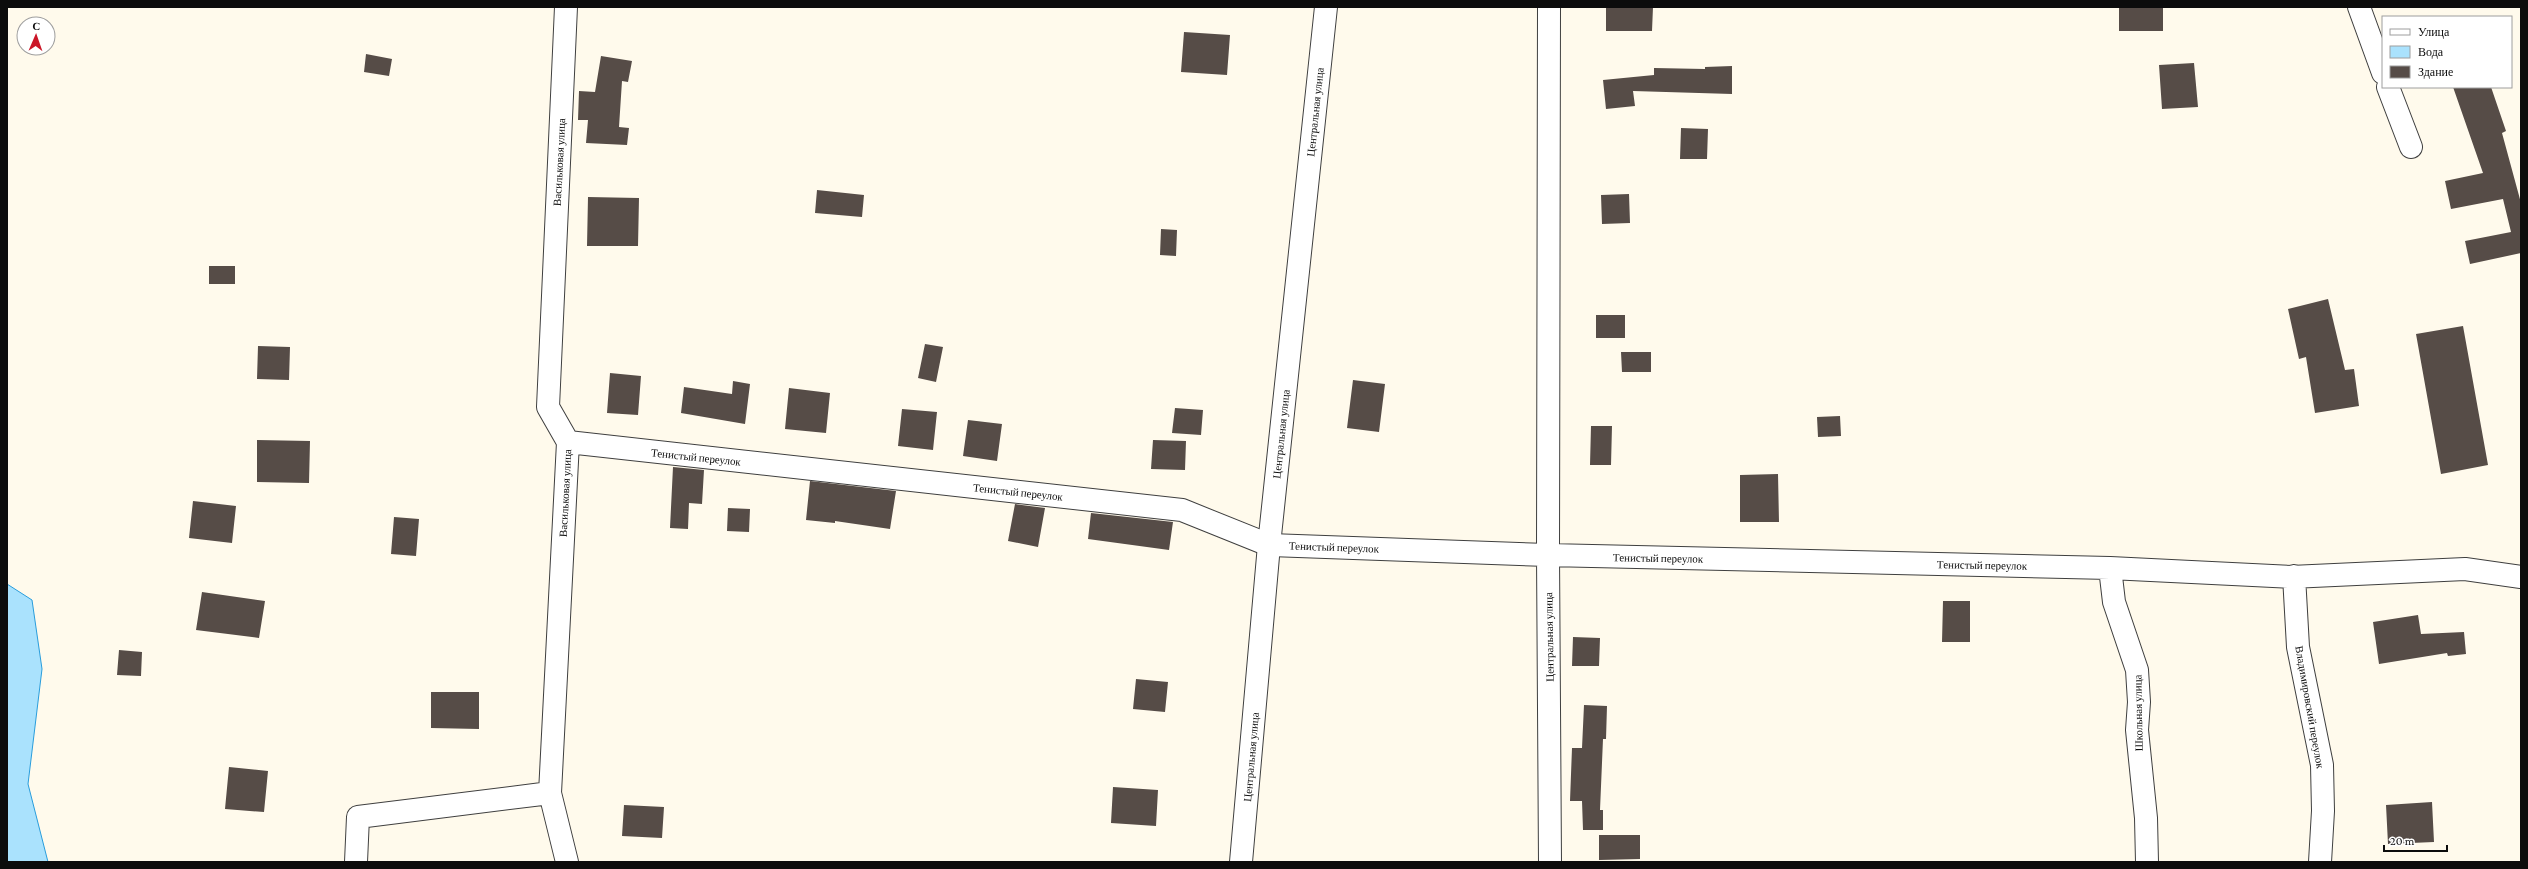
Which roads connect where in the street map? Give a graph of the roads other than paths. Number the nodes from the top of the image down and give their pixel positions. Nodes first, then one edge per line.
1 (566, 7) edge
2 (1326, 7) edge
3 (1549, 7) edge
4 (2359, 7) edge
5 (2382, 69) edge
6 (2388, 88) edge
7 (2411, 147) dead end
8 (568, 442) junction
9 (1269, 545) junction
10 (1548, 555) junction
11 (2110, 568) junction
12 (2294, 576) junction
13 (2521, 577) edge
14 (550, 793) junction
15 (356, 862) edge
16 (567, 862) edge
17 (1242, 862) edge
18 (1550, 862) edge
19 (2147, 862) edge
20 (2320, 862) edge

1 - 8 street, Васильковая улица
2 - 9 street, Центральная улица
3 - 10 street, Центральная улица
4 - 5 street
6 - 7 street
8 - 9 street, Тенистый переулок
8 - 14 street, Васильковая улица
9 - 10 street, Тенистый переулок
9 - 17 street, Центральная улица
10 - 11 street, Тенистый переулок
10 - 18 street, Центральная улица
11 - 12 street, Тенистый переулок
11 - 19 street, Школьная улица
12 - 13 street, Тенистый переулок
12 - 20 street, Владимировский переулок
14 - 15 street
14 - 16 street, Васильковая улица

